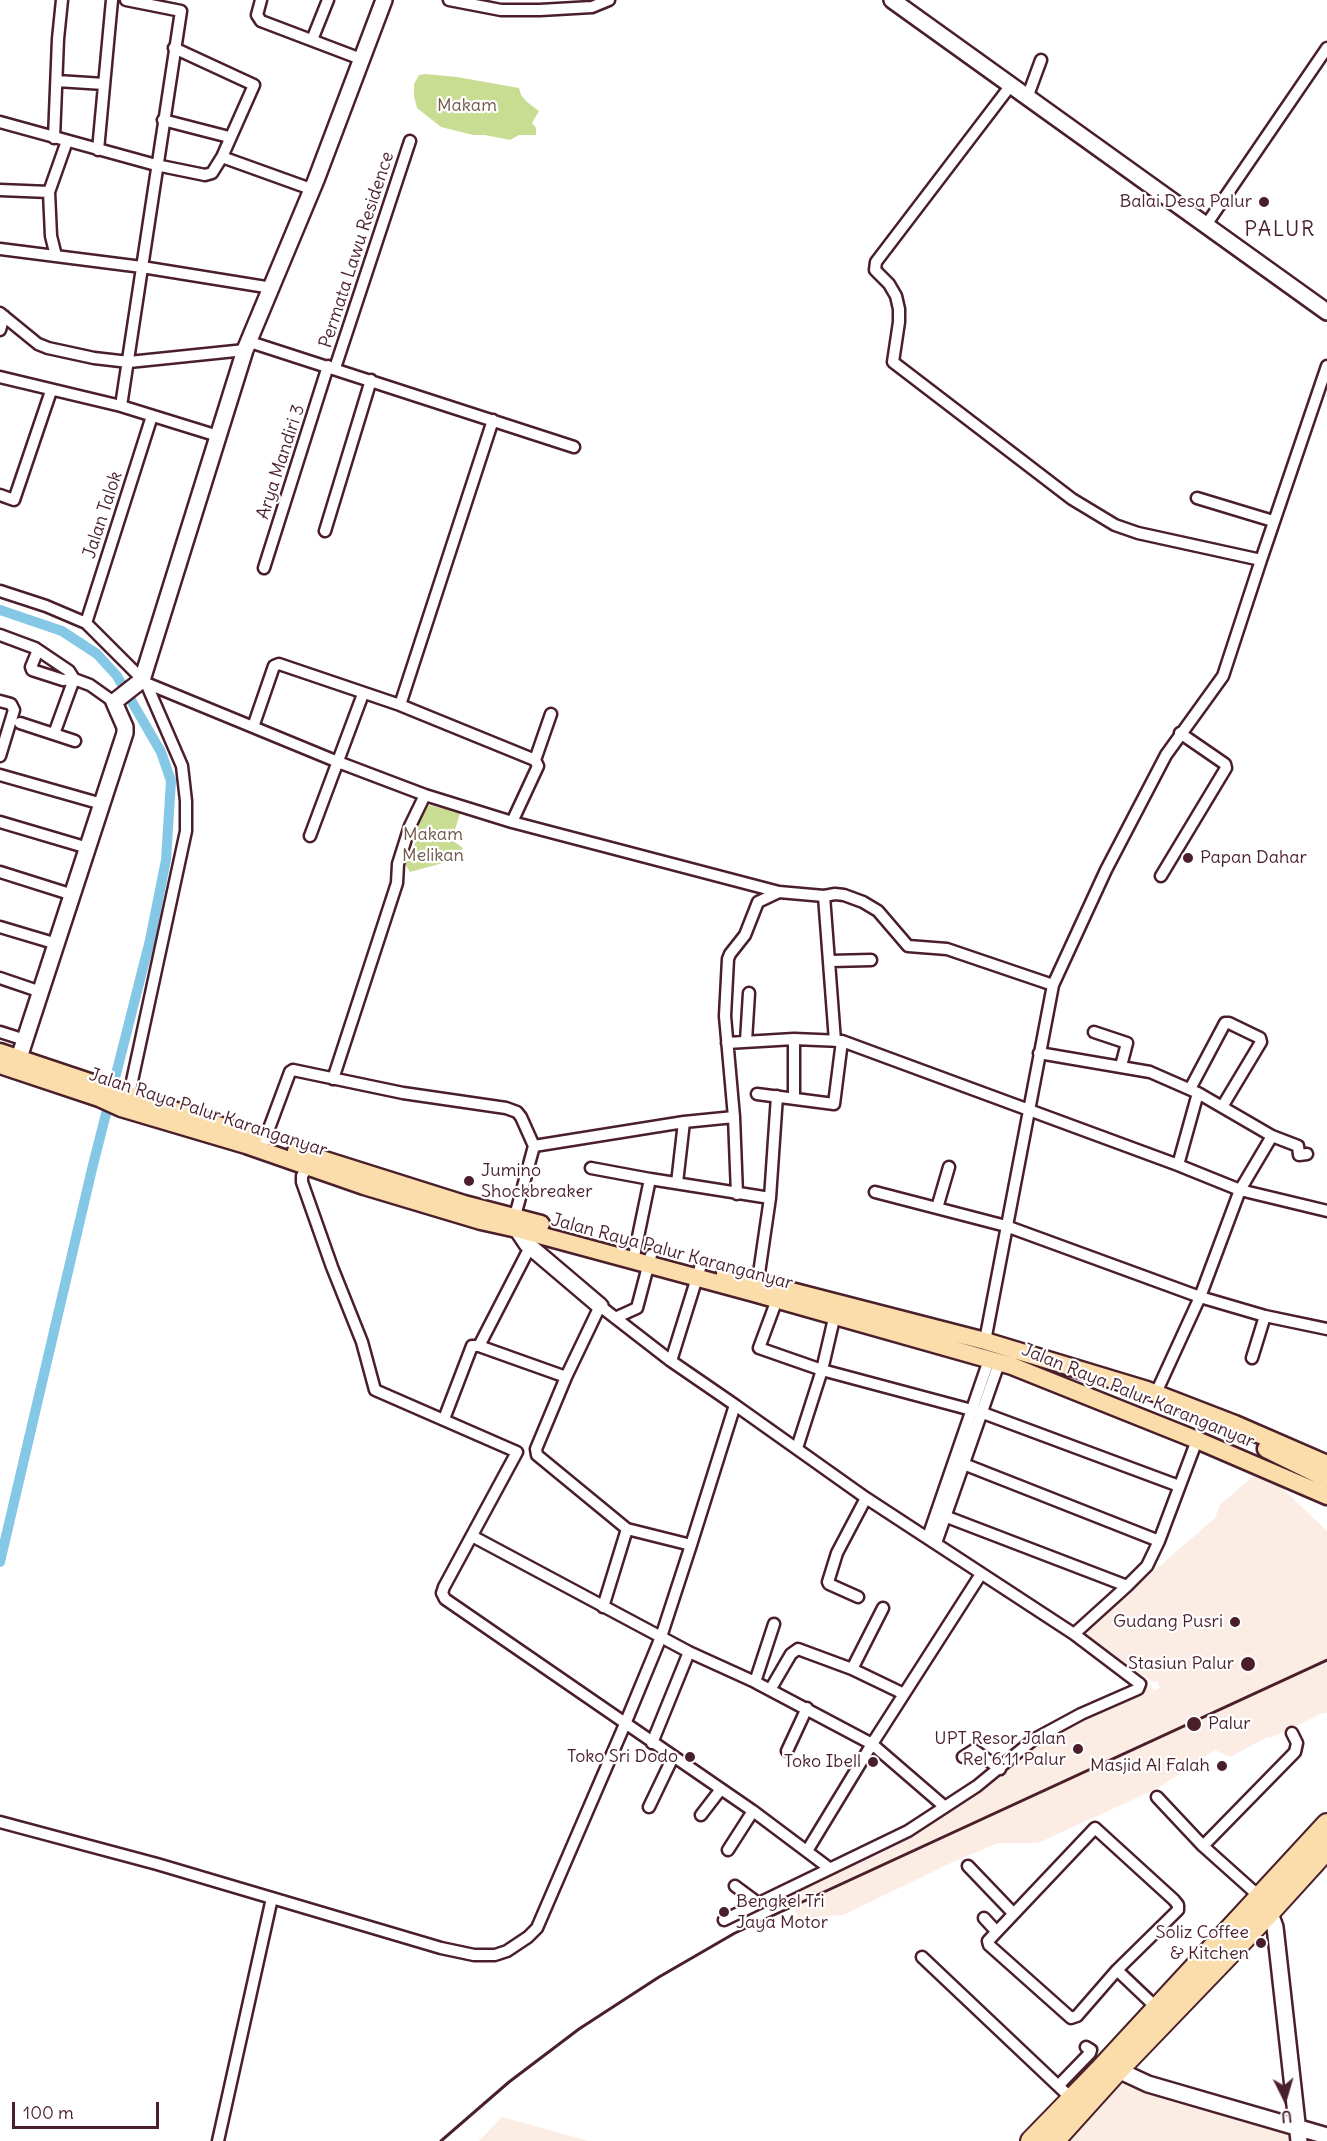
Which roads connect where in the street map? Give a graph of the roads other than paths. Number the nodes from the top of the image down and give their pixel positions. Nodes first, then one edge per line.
1 (62, 0) edge
2 (112, 0) edge
3 (126, 0) edge
4 (261, 0) edge
5 (328, 0) edge
6 (384, 0) edge
7 (450, 0) edge
8 (609, 0) edge
9 (892, 0) edge
10 (593, 4) edge
11 (541, 5) edge
12 (312, 40) junction
13 (174, 48) junction
14 (1327, 48) edge
15 (361, 59) junction
16 (1041, 60) dead end
17 (57, 81) junction
18 (104, 84) junction
19 (1011, 86) junction
20 (1028, 98) junction
21 (163, 120) junction
22 (0, 122) edge
23 (229, 137) junction
24 (54, 138) junction
25 (67, 141) junction
26 (410, 141) dead end
27 (98, 150) junction
28 (222, 157) junction
29 (156, 165) junction
30 (312, 189) junction
31 (0, 190) edge
32 (50, 192) junction
33 (1206, 225) junction
34 (0, 249) edge
35 (56, 256) junction
36 (142, 267) junction
37 (272, 288) junction
38 (1327, 312) edge
39 (2, 315) edge
40 (0, 330) edge
41 (248, 346) junction
42 (129, 362) junction
43 (1327, 366) edge
44 (332, 367) junction
45 (0, 377) edge
46 (371, 380) junction
47 (51, 391) junction
48 (121, 406) junction
49 (152, 416) junction
50 (493, 420) junction
51 (218, 436) junction
52 (574, 447) dead end
53 (0, 495) edge
54 (1197, 498) dead end
55 (1273, 521) junction
56 (325, 531) dead end
57 (1261, 560) junction
58 (264, 568) dead end
59 (0, 591) edge
60 (86, 623) junction
61 (0, 635) edge
62 (38, 650) junction
63 (74, 680) junction
64 (142, 682) junction
65 (363, 694) junction
66 (116, 700) junction
67 (0, 701) edge
68 (400, 705) junction
69 (551, 714) dead end
70 (20, 723) dead end
71 (253, 727) junction
72 (1180, 733) junction
73 (54, 734) junction
74 (75, 741) dead end
75 (0, 756) edge
76 (535, 760) junction
77 (338, 762) junction
78 (0, 775) edge
79 (425, 795) junction
80 (102, 804) junction
81 (0, 822) edge
82 (512, 822) junction
83 (310, 836) dead end
84 (88, 848) junction
85 (0, 872) edge
86 (1161, 876) dead end
87 (779, 892) junction
88 (73, 895) junction
89 (824, 896) junction
90 (0, 927) edge
91 (57, 944) junction
92 (872, 960) dead end
93 (830, 961) junction
94 (0, 978) edge
95 (1053, 985) junction
96 (41, 992) junction
97 (749, 993) dead end
98 (0, 1032) edge
99 (1094, 1032) dead end
100 (794, 1039) junction
101 (25, 1040) junction
102 (746, 1041) junction
103 (839, 1041) junction
104 (727, 1043) junction
105 (0, 1052) edge
106 (1039, 1053) junction
107 (11, 1064) edge
108 (1121, 1066) junction
109 (333, 1079) junction
110 (1194, 1091) junction
111 (757, 1094) dead end
112 (777, 1096) junction
113 (124, 1098) junction
114 (794, 1098) junction
115 (1222, 1107) junction
116 (1029, 1109) junction
117 (734, 1117) junction
118 (684, 1122) junction
119 (1272, 1136) junction
120 (263, 1145) junction
121 (534, 1146) junction
122 (1307, 1154) dead end
123 (311, 1161) junction
124 (1178, 1165) junction
125 (949, 1167) dead end
126 (591, 1168) dead end
127 (650, 1179) junction
128 (677, 1184) junction
129 (1240, 1191) junction
130 (875, 1192) dead end
131 (737, 1194) junction
132 (770, 1198) junction
133 (938, 1208) junction
134 (1327, 1211) edge
135 (516, 1223) junction
136 (1006, 1226) junction
137 (530, 1247) junction
138 (642, 1258) junction
139 (698, 1273) junction
140 (756, 1288) junction
141 (779, 1295) junction
142 (1200, 1296) junction
143 (600, 1306) junction
144 (836, 1310) junction
145 (1265, 1316) junction
146 (615, 1318) junction
147 (1327, 1329) edge
148 (985, 1341) junction
149 (479, 1346) junction
150 (1029, 1354) junction
151 (1252, 1358) dead end
152 (671, 1361) junction
153 (994, 1362) junction
154 (1019, 1369) junction
155 (822, 1370) junction
156 (567, 1377) junction
157 (1156, 1393) junction
158 (1124, 1398) junction
159 (735, 1405) junction
160 (978, 1412) junction
161 (444, 1419) junction
162 (1197, 1440) junction
163 (797, 1448) junction
164 (960, 1463) junction
165 (1327, 1464) edge
166 (1327, 1479) edge
167 (1179, 1486) junction
168 (1327, 1489) edge
169 (1327, 1496) edge
170 (866, 1498) junction
171 (947, 1517) junction
172 (627, 1529) junction
173 (472, 1536) junction
174 (932, 1540) junction
175 (1159, 1541) junction
176 (691, 1545) junction
177 (981, 1574) junction
178 (1128, 1586) junction
179 (858, 1597) dead end
180 (603, 1607) junction
181 (883, 1608) dead end
182 (774, 1624) dead end
183 (1074, 1634) junction
184 (661, 1637) junction
185 (689, 1652) junction
186 (852, 1669) junction
187 (755, 1682) junction
188 (770, 1690) junction
189 (904, 1694) junction
190 (807, 1708) junction
191 (625, 1724) junction
192 (1292, 1733) dead end
193 (652, 1743) junction
194 (872, 1744) junction
195 (787, 1751) dead end
196 (673, 1757) junction
197 (963, 1757) dead end
198 (1000, 1769) junction
199 (721, 1789) junction
200 (1157, 1797) dead end
201 (648, 1807) dead end
202 (945, 1808) junction
203 (753, 1811) junction
204 (701, 1815) dead end
205 (0, 1822) edge
206 (1327, 1824) edge
207 (1203, 1846) junction
208 (728, 1850) dead end
209 (807, 1851) junction
210 (1320, 1854) edge
211 (968, 1866) dead end
212 (829, 1868) junction
213 (735, 1886) dead end
214 (1260, 1897) junction
215 (272, 1898) junction
216 (758, 1903) junction
217 (1013, 1913) junction
218 (1267, 1915) junction
219 (984, 1918) dead end
220 (724, 1920) dead end
221 (996, 1931) junction
222 (922, 1957) dead end
223 (1117, 1970) junction
224 (1157, 2008) junction
225 (1086, 2047) dead end
226 (1118, 2070) junction
227 (1065, 2092) junction
228 (1299, 2135) edge
229 (1327, 2136) edge
230 (218, 2141) edge
231 (1030, 2141) edge
232 (1054, 2141) edge

1 - 17 street
2 - 18 street
3 - 13 street
4 - 12 street
5 - 12 street
6 - 15 street
7 - 11 street
8 - 10 street
9 - 19 street
10 - 11 street
12 - 15 street
13 - 21 street
13 - 23 street
14 - 33 street
15 - 30 street
16 - 20 street
17 - 18 street
17 - 24 street
18 - 27 street
19 - 20 street
19 - 57 street
20 - 33 street
21 - 23 street
21 - 29 street
22 - 24 street
23 - 28 street
24 - 25 street
25 - 27 street
25 - 32 street
26 - 44 street, Permata Lawu Residence
27 - 29 street
28 - 29 street
28 - 30 street
29 - 36 street
30 - 37 street
31 - 32 street
32 - 35 street
33 - 38 street
34 - 35 street
35 - 36 street
36 - 37 street
36 - 42 street
37 - 41 street
39 - 40 street
39 - 42 street
41 - 42 street
41 - 44 street
41 - 51 street
42 - 48 street
43 - 55 street
44 - 46 street
44 - 58 street, Arya Mandiri 3
45 - 47 street
46 - 50 street
46 - 56 street
47 - 48 street
47 - 53 street
48 - 49 street
49 - 51 street
49 - 60 street, Jalan Talok
50 - 52 street
50 - 68 street
51 - 64 street
54 - 55 street
55 - 57 street
57 - 72 street
59 - 60 street
60 - 64 street
61 - 62 street
62 - 63 street
62 - 63 street
63 - 66 street
63 - 73 street
64 - 66 street
64 - 71 street
64 - 113 street
65 - 68 street
65 - 71 street
65 - 77 street
66 - 80 street
67 - 75 street
68 - 76 street
69 - 76 street
70 - 73 street
71 - 77 street
72 - 86 street
72 - 95 street
73 - 74 street
76 - 82 street
77 - 79 street
77 - 83 street
78 - 80 street
79 - 82 street
79 - 109 street
80 - 84 street
81 - 84 street
82 - 87 street
84 - 88 street
85 - 88 street
87 - 89 street
87 - 104 street
88 - 91 street
89 - 93 street
89 - 95 street
90 - 91 street
91 - 96 street
92 - 93 street
93 - 103 street
94 - 96 street
95 - 106 street
96 - 101 street
97 - 102 street
98 - 101 street
99 - 108 street
100 - 102 street
100 - 103 street
100 - 114 street
101 - 107 street
102 - 104 street
103 - 114 street
103 - 116 street
104 - 117 street
105 - 107 main road, Jalan Raya Palur Karanganyar
106 - 108 street
106 - 116 street
107 - 113 main road, Jalan Raya Palur Karanganyar
108 - 110 street
109 - 120 street
109 - 121 street
110 - 115 street
110 - 115 street
110 - 124 street
111 - 112 street
112 - 114 street
112 - 132 street
113 - 120 main road, Jalan Raya Palur Karanganyar
115 - 119 street
116 - 124 street
116 - 136 street
117 - 118 street
117 - 131 street
118 - 121 street
118 - 128 street
119 - 122 street
119 - 129 street
120 - 123 main road, Jalan Raya Palur Karanganyar
121 - 135 street
123 - 135 main road, Jalan Raya Palur Karanganyar
123 - 161 street
124 - 129 street
125 - 133 street
126 - 127 street
127 - 128 street
127 - 138 street
128 - 131 street
129 - 134 street
129 - 142 street
130 - 133 street
131 - 132 street
132 - 140 street
133 - 136 street
135 - 137 street
135 - 138 main road, Jalan Raya Palur Karanganyar
136 - 142 street
136 - 148 street
137 - 143 street
137 - 149 street
138 - 139 main road, Jalan Raya Palur Karanganyar
138 - 146 street
139 - 140 main road, Jalan Raya Palur Karanganyar
139 - 152 street
140 - 141 main road, Jalan Raya Palur Karanganyar
141 - 144 main road, Jalan Raya Palur Karanganyar
141 - 155 street
142 - 145 street
142 - 157 street
143 - 146 street
143 - 156 street
144 - 148 main road, Jalan Raya Palur Karanganyar
144 - 153 main road, Jalan Raya Palur Karanganyar
144 - 155 street
145 - 147 street
145 - 151 street
146 - 152 street
148 - 150 main road, Jalan Raya Palur Karanganyar
149 - 156 street
149 - 161 street
150 - 157 main road, Jalan Raya Palur Karanganyar
150 - 158 main road
152 - 159 street
153 - 154 main road, Jalan Raya Palur Karanganyar
153 - 160 street
154 - 158 main road
154 - 162 main road, Jalan Raya Palur Karanganyar
155 - 160 street
155 - 163 street
156 - 172 street
157 - 165 main road, Jalan Raya Palur Karanganyar
158 - 166 main road
158 - 168 main road
159 - 163 street
159 - 176 street
160 - 164 street
160 - 167 street
161 - 173 street
162 - 167 street
162 - 169 main road, Jalan Raya Palur Karanganyar
163 - 170 street
164 - 171 street
164 - 174 street
164 - 175 street
167 - 175 street
170 - 174 street
170 - 179 street
171 - 174 street
171 - 178 street
172 - 176 street
172 - 180 street
173 - 180 street
173 - 191 street
174 - 177 street
175 - 178 street
176 - 184 street
177 - 183 street
177 - 189 street
178 - 183 street
180 - 184 street
181 - 186 street
182 - 187 street
183 - 198 street
184 - 185 street
184 - 191 street
185 - 187 street
185 - 193 street
186 - 188 street
186 - 189 street
187 - 188 street
188 - 190 street
189 - 194 street
190 - 194 street
190 - 195 street
191 - 193 street
191 - 215 street
192 - 207 street
193 - 196 street
194 - 202 street
194 - 209 street
196 - 199 street
196 - 201 street
197 - 198 street
198 - 202 street
199 - 203 street
199 - 204 street
200 - 207 street
202 - 212 street
203 - 208 street
203 - 209 street
205 - 215 street
206 - 210 highway
207 - 214 street
209 - 212 street
210 - 214 highway
210 - 218 highway
211 - 217 street
212 - 216 street
213 - 216 street
214 - 224 highway
215 - 230 street
216 - 220 street
217 - 221 street
217 - 223 street
218 - 226 highway
218 - 228 street
219 - 221 street
221 - 223 street
222 - 227 street
223 - 224 street
224 - 227 highway
225 - 227 street
226 - 228 street
226 - 232 highway
227 - 231 highway
228 - 229 street

